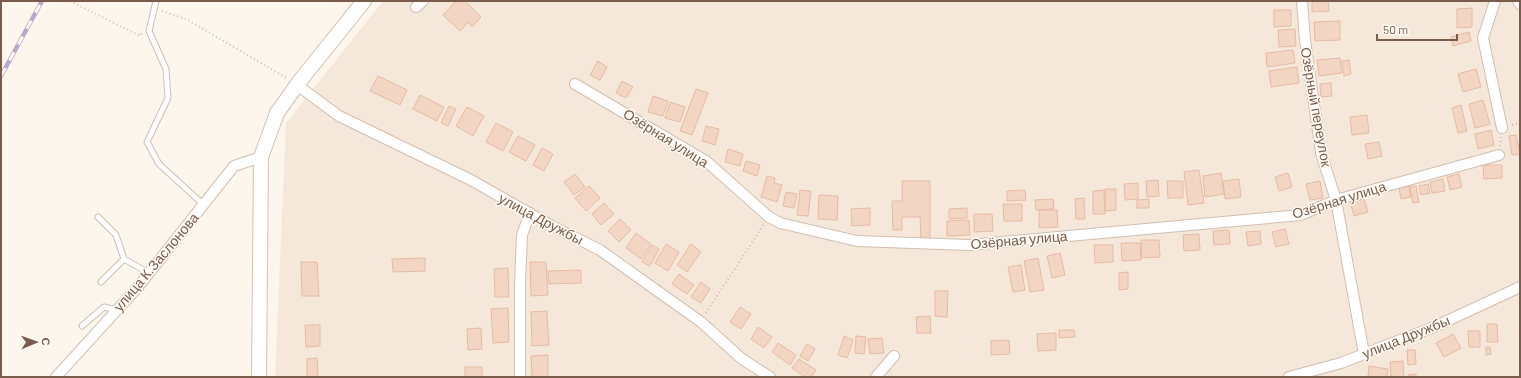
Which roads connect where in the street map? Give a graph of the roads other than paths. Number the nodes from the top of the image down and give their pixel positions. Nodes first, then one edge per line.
1 (156, 1) edge
2 (364, 1) edge
3 (1302, 1) edge
4 (1495, 1) edge
5 (1518, 1) edge
6 (1520, 4) edge
7 (575, 84) dead end
8 (297, 85) junction
9 (1502, 128) dead end
10 (1499, 155) dead end
11 (261, 157) junction
12 (1336, 200) junction
13 (204, 205) junction
14 (530, 213) junction
15 (98, 218) dead end
16 (124, 259) junction
17 (149, 273) junction
18 (101, 282) dead end
19 (1520, 287) edge
20 (117, 310) junction
21 (82, 326) dead end
22 (1364, 354) junction
23 (894, 356) dead end
24 (56, 377) edge
25 (259, 377) edge
26 (520, 377) edge
27 (770, 377) edge
28 (876, 377) edge
29 (1289, 377) edge

1 - 13 lane
2 - 8 street
3 - 12 street, Озёрный переулок
4 - 9 street
5 - 6 street
7 - 12 street, Озёрная улица
8 - 11 street
8 - 14 street, улица Дружбы
10 - 12 street, Озёрная улица
11 - 13 street, улица К.Заслонова
11 - 25 street
12 - 22 street, Озёрный переулок
13 - 17 street, улица К.Заслонова
14 - 26 street
14 - 27 street, улица Дружбы
15 - 16 lane
16 - 17 lane
16 - 18 lane
17 - 20 street, улица К.Заслонова
19 - 22 street, улица Дружбы
20 - 21 lane
20 - 24 street, улица К.Заслонова
22 - 29 street, улица Дружбы
23 - 28 street

